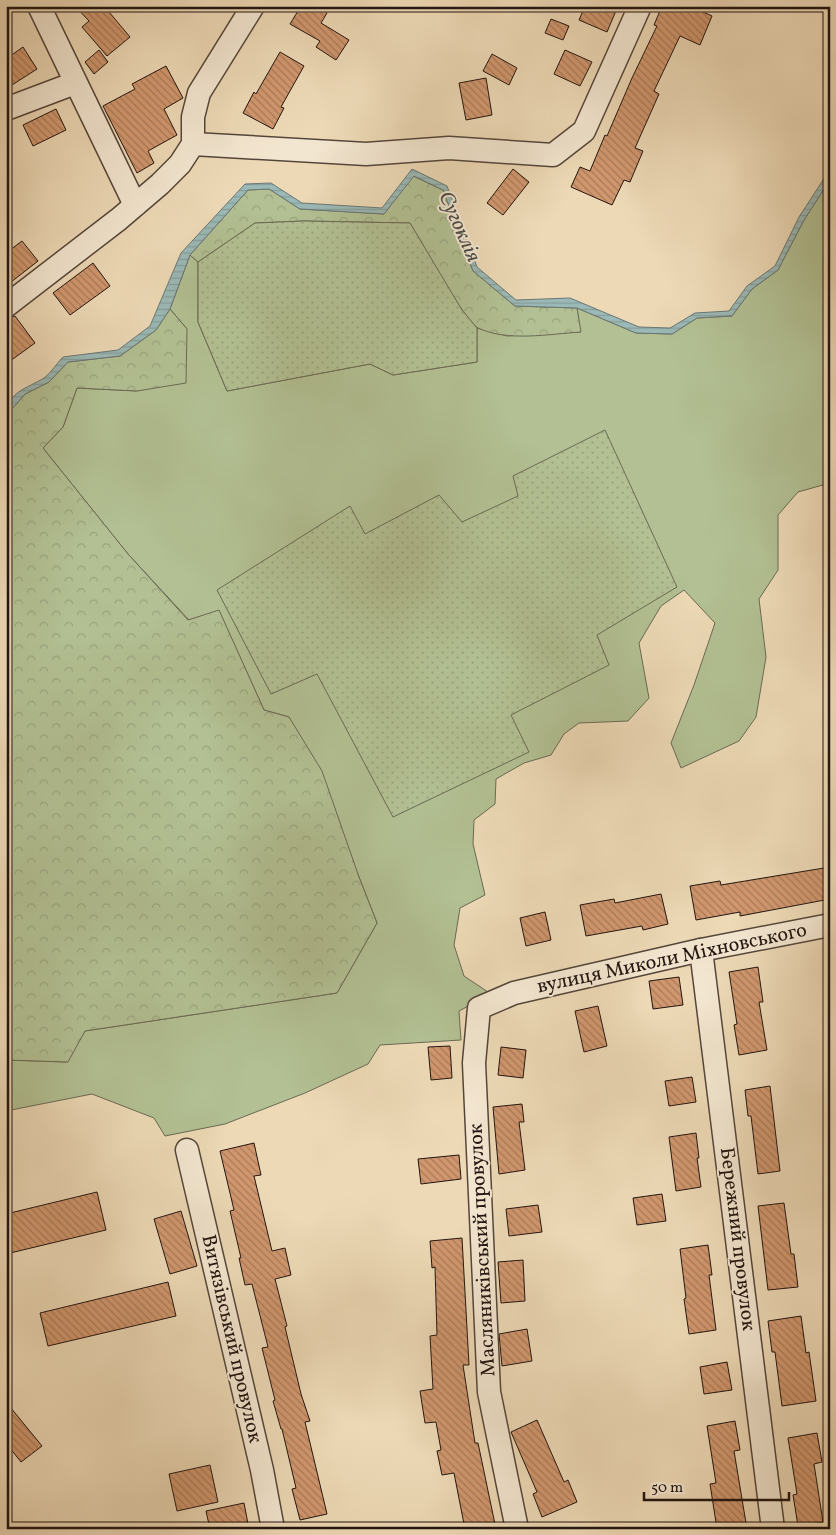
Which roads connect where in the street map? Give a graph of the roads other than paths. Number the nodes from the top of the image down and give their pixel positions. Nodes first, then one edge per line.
1 (39, 6) edge
2 (253, 6) edge
3 (640, 6) edge
4 (75, 83) junction
5 (6, 109) edge
6 (193, 144) junction
7 (135, 205) junction
8 (6, 306) edge
9 (830, 925) edge
10 (701, 950) junction
11 (514, 993) joint
12 (187, 1150) dead end
13 (274, 1529) edge
14 (517, 1529) edge
15 (773, 1529) edge

1 - 4 street
2 - 6 street
3 - 6 street
4 - 5 street
4 - 7 street
6 - 7 street
7 - 8 street
9 - 10 street, вулиця Миколи Міхновського
10 - 11 street, вулиця Миколи Міхновського
10 - 15 street, Бережний провулок
11 - 14 street, Масляниківський провулок
12 - 13 street, Витязівський провулок

